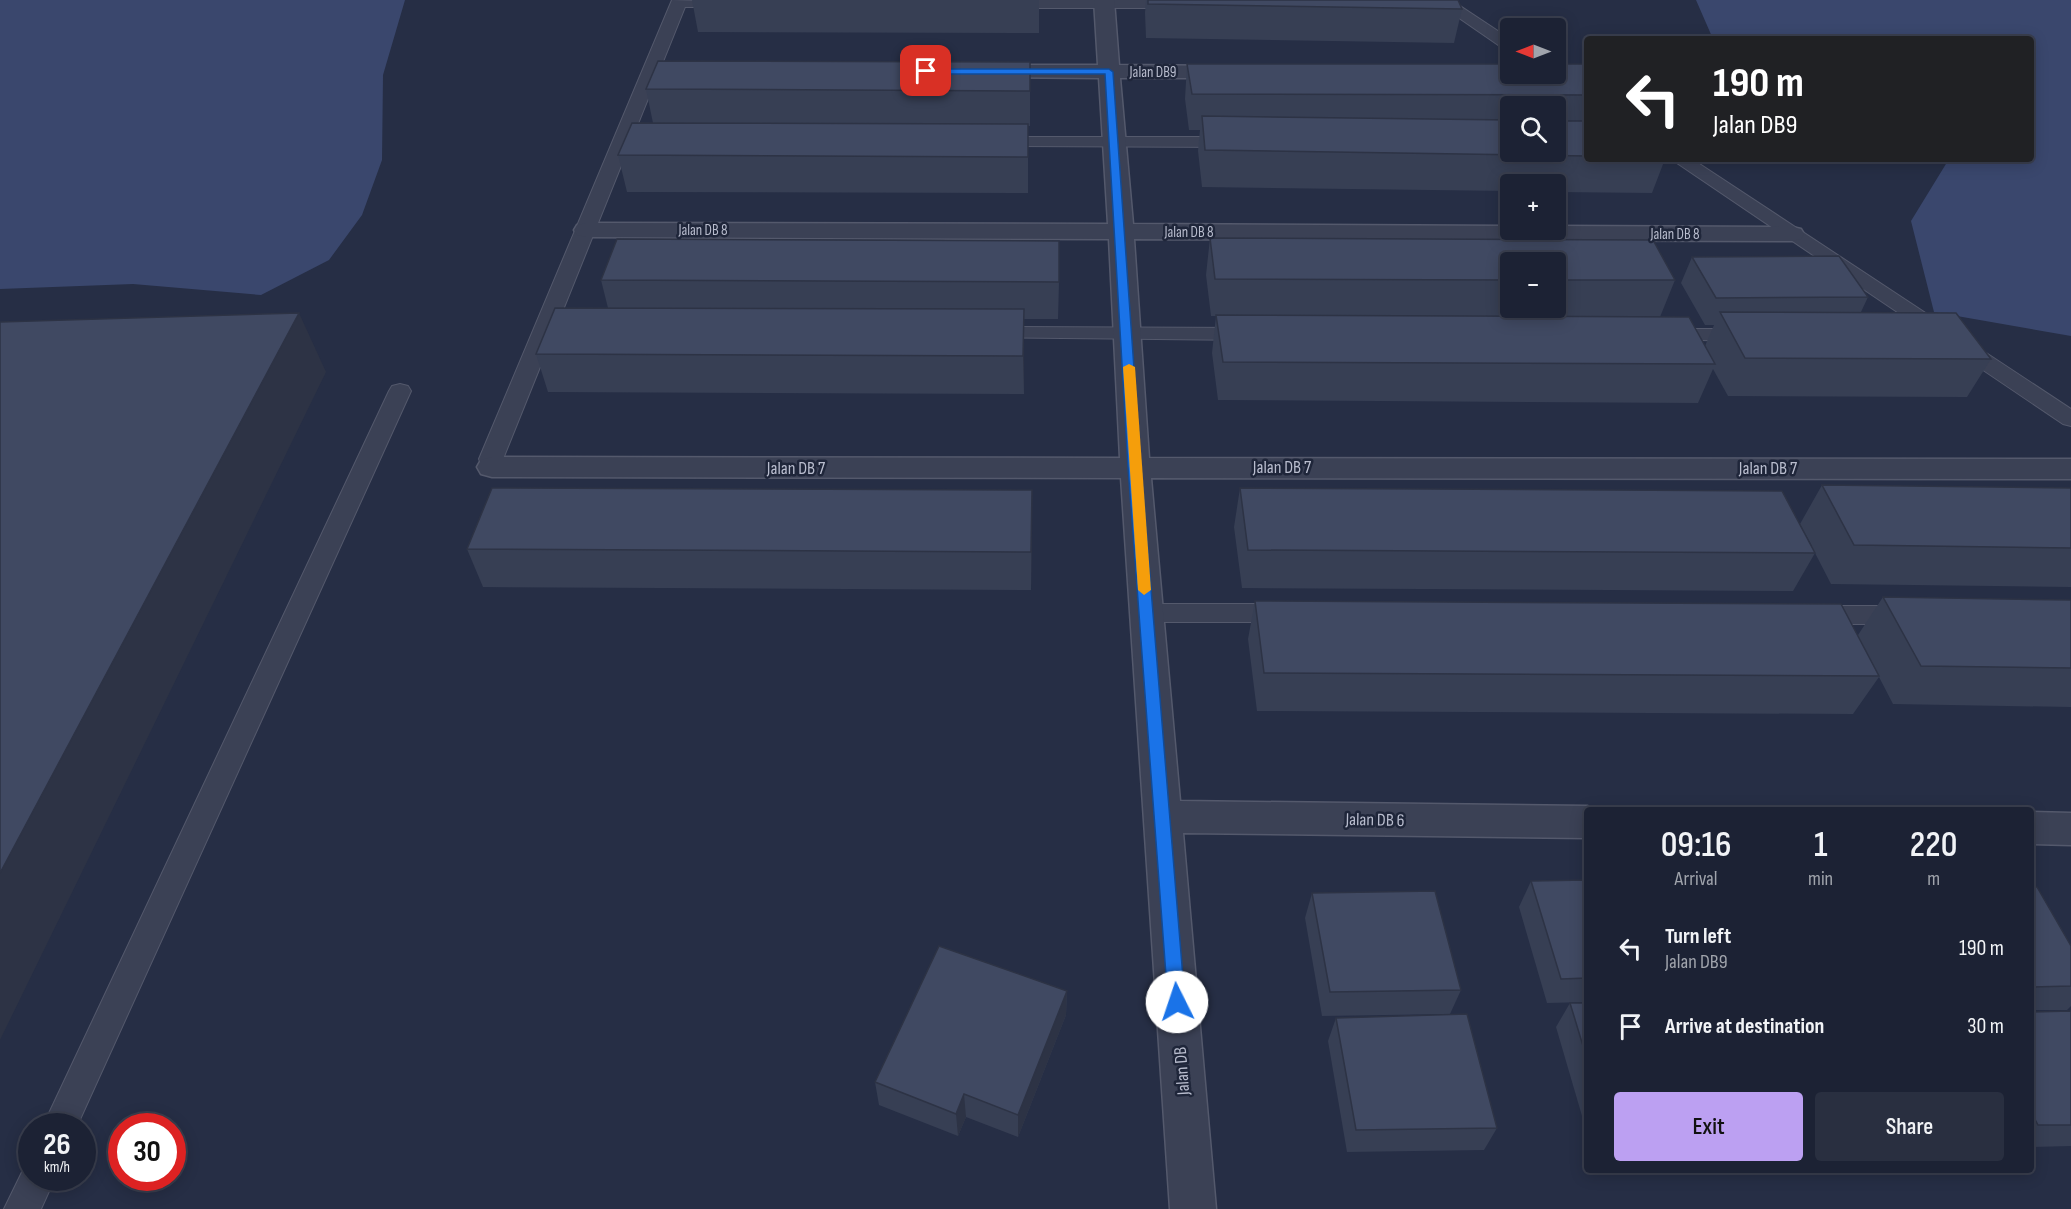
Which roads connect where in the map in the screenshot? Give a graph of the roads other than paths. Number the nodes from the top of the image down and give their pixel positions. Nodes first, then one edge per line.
1 (680, 1) edge
2 (1104, 1) edge
3 (738, 2) dead end
4 (1444, 2) edge
5 (986, 3) dead end
6 (1199, 3) edge
7 (1423, 4) edge
8 (1500, 39) edge
9 (651, 71) junction
10 (675, 71) edge
11 (968, 71) edge
12 (1109, 72) junction
13 (1251, 72) edge
14 (622, 142) junction
15 (645, 142) edge
16 (974, 142) edge
17 (1114, 142) junction
18 (1246, 142) edge
19 (1684, 162) edge
20 (586, 230) junction
21 (1121, 232) junction
22 (1792, 234) junction
23 (544, 332) junction
24 (567, 332) edge
25 (972, 333) edge
26 (1127, 333) junction
27 (1269, 334) edge
28 (1637, 335) edge
29 (1767, 335) edge
30 (1910, 336) edge
31 (1945, 336) junction
32 (400, 391) dead end
33 (2071, 419) edge
34 (492, 467) joint
35 (1135, 467) junction
36 (2071, 469) edge
37 (1146, 613) junction
38 (1312, 613) edge
39 (1786, 615) edge
40 (1929, 615) edge
41 (1162, 817) junction
42 (1584, 822) edge
43 (2034, 828) edge
44 (2071, 829) edge
45 (66, 1113) edge
46 (31, 1191) edge
47 (22, 1209) edge
48 (1193, 1209) edge

1 - 3 lane
1 - 9 lane
2 - 5 lane
2 - 6 lane
2 - 12 street, Jalan DB
4 - 7 lane
4 - 8 lane
9 - 10 street
9 - 14 lane
11 - 12 street, Jalan DB9
12 - 13 street, Jalan DB9
12 - 17 street, Jalan DB
14 - 15 lane
14 - 20 lane
16 - 17 lane
17 - 18 lane
17 - 21 street, Jalan DB
19 - 22 lane
20 - 21 street, Jalan DB 8
20 - 23 lane
21 - 22 street, Jalan DB 8
21 - 26 street, Jalan DB
22 - 31 lane
23 - 24 lane
23 - 34 lane
25 - 26 lane
26 - 27 lane
26 - 35 street, Jalan DB
28 - 29 lane
30 - 31 lane
31 - 33 lane
32 - 45 lane
34 - 35 street, Jalan DB 7
35 - 36 street, Jalan DB 7
35 - 37 street, Jalan DB
37 - 38 lane
37 - 41 street, Jalan DB
39 - 40 lane
41 - 42 street, Jalan DB 6
41 - 48 street, Jalan DB
43 - 44 street
46 - 47 lane

